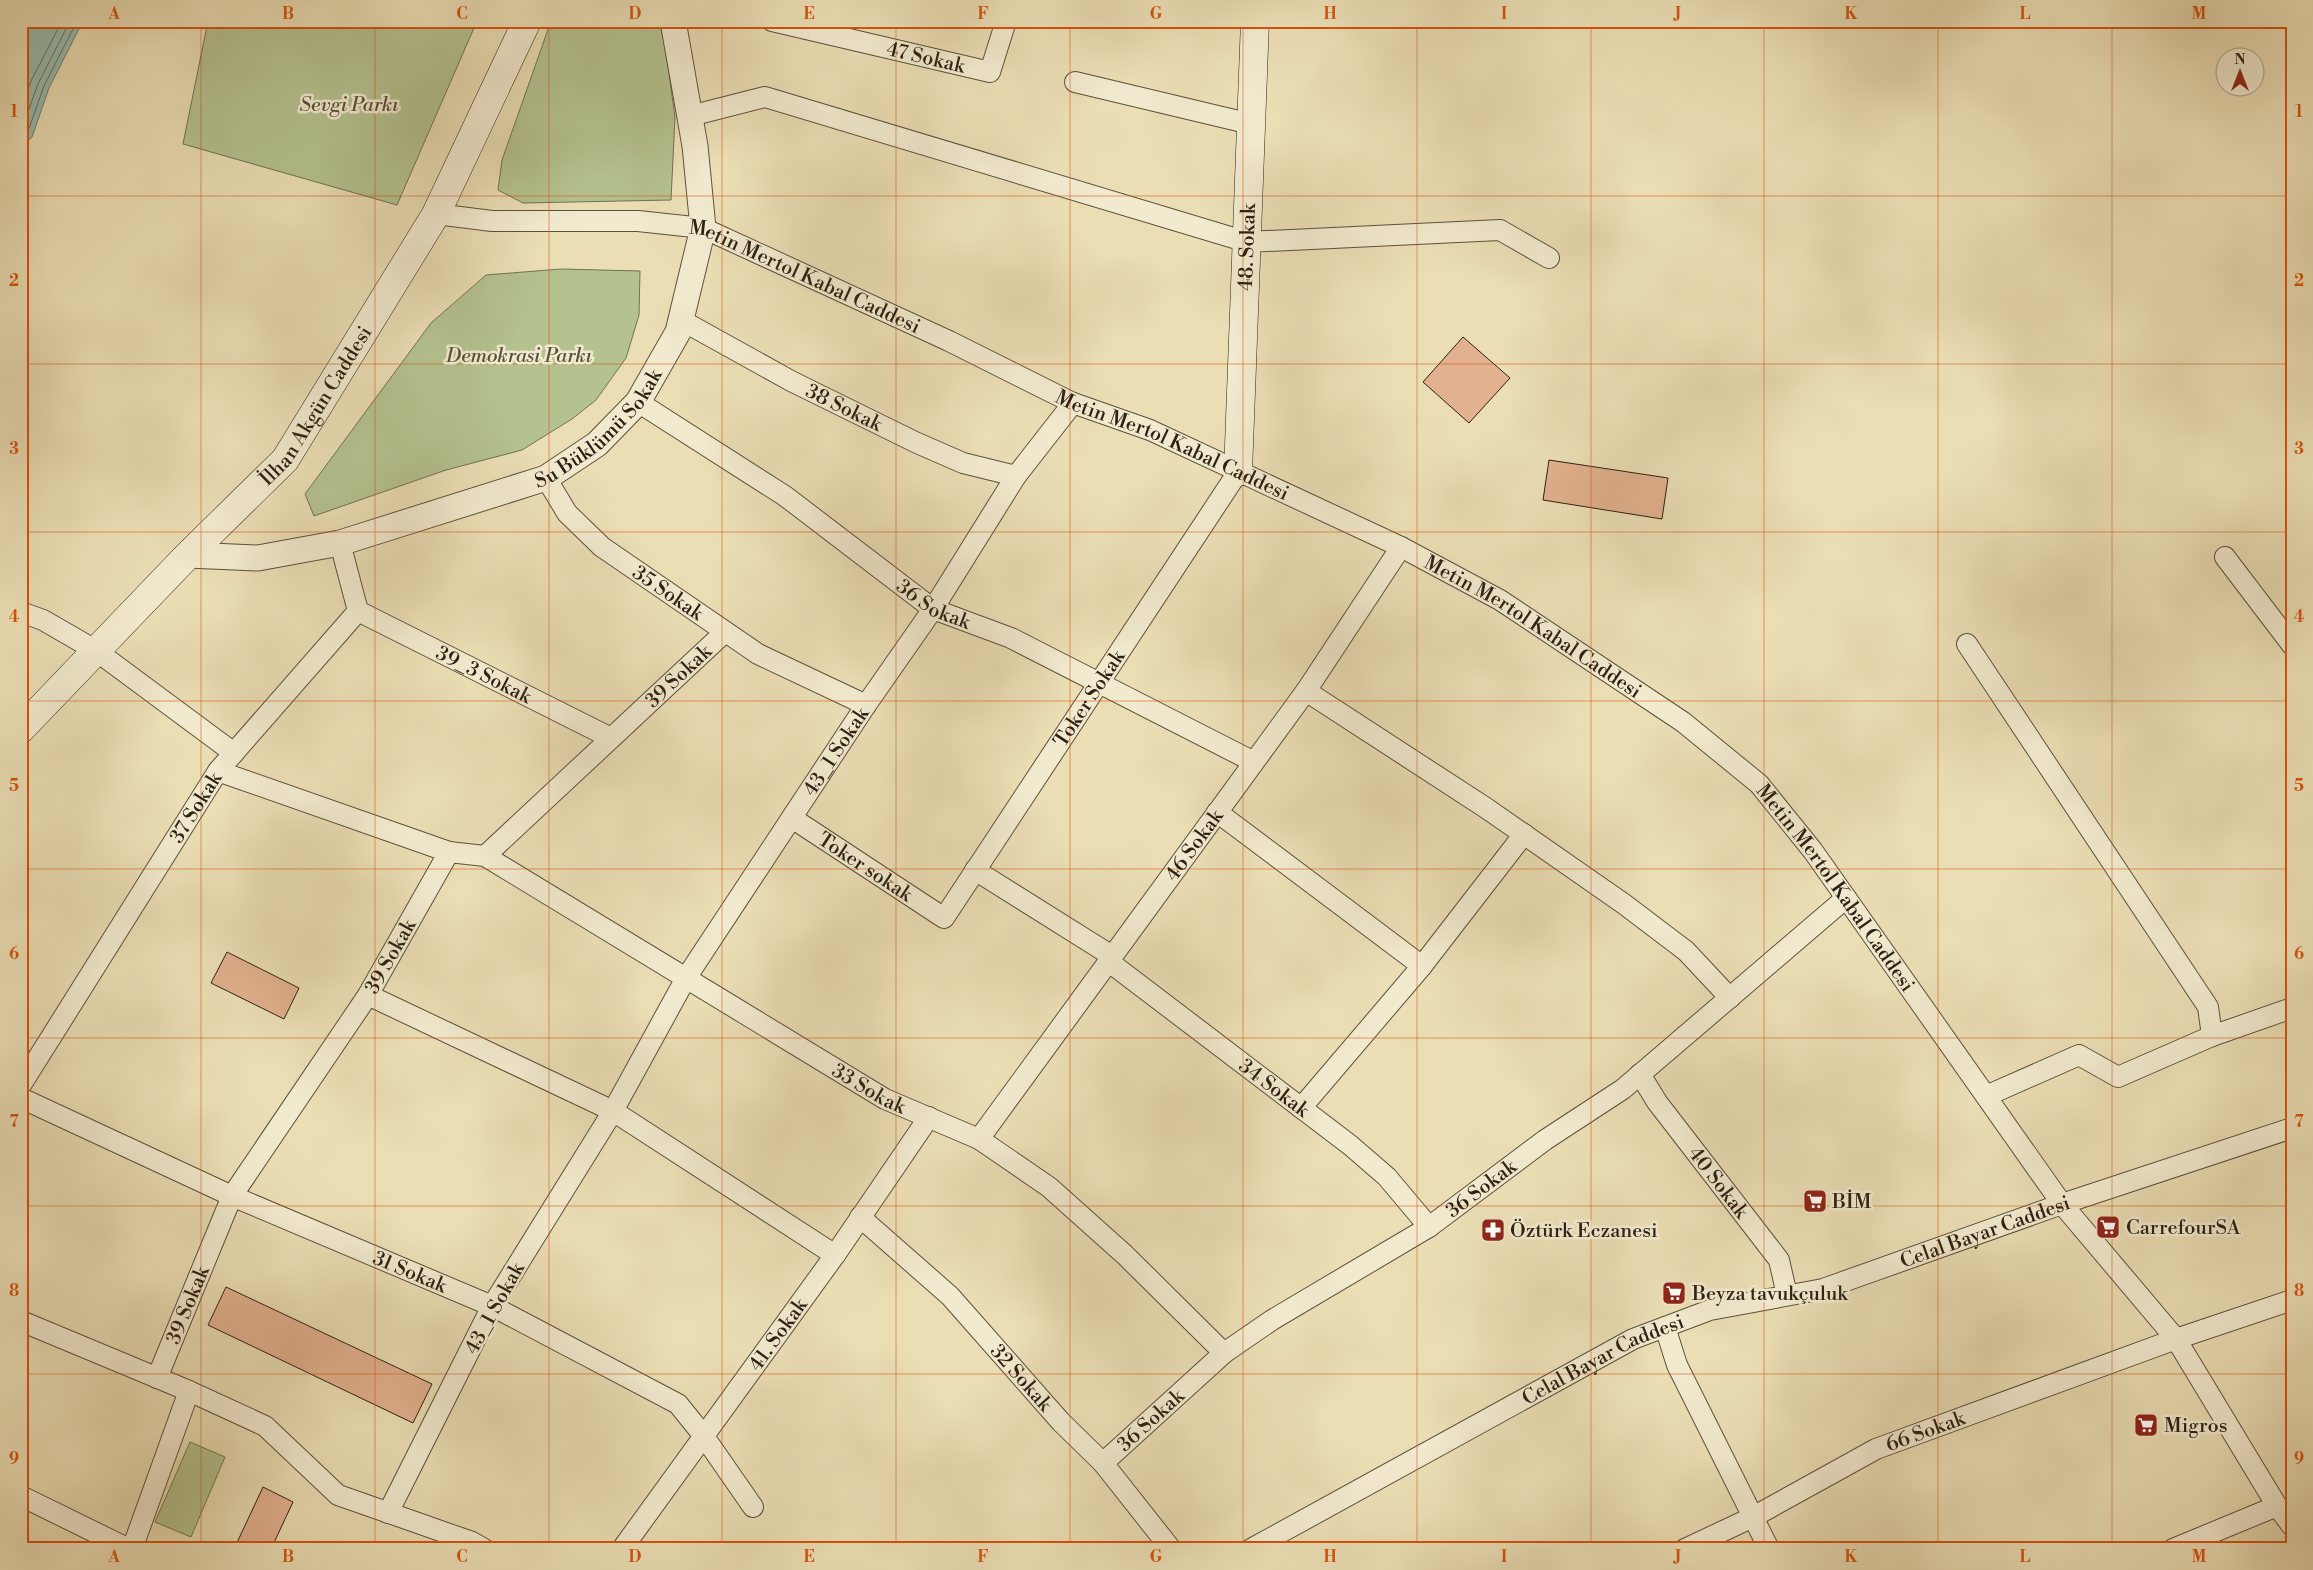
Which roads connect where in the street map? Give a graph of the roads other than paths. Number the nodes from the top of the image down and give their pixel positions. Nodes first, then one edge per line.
1 (527, 21) edge
2 (673, 21) edge
3 (772, 21) edge
4 (1006, 21) edge
5 (1255, 21) edge
6 (1075, 82) dead end
7 (690, 116) junction
8 (1251, 124) junction
9 (436, 214) junction
10 (703, 228) junction
11 (1247, 242) junction
12 (1549, 258) dead end
13 (681, 320) junction
14 (638, 402) junction
15 (1073, 403) junction
16 (1238, 472) junction
17 (1016, 476) junction
18 (546, 478) junction
19 (340, 542) junction
20 (1401, 547) junction
21 (188, 555) junction
22 (2225, 557) dead end
23 (934, 609) junction
24 (358, 611) junction
25 (21, 612) edge
26 (725, 632) junction
27 (1967, 644) dead end
28 (2292, 645) edge
29 (95, 650) junction
30 (1099, 682) junction
31 (1306, 690) junction
32 (866, 706) junction
33 (21, 730) edge
34 (611, 738) junction
35 (234, 753) junction
36 (1254, 762) junction
37 (218, 771) junction
38 (1217, 812) junction
39 (792, 818) junction
40 (1524, 834) junction
41 (449, 852) junction
42 (485, 856) junction
43 (976, 870) junction
44 (1846, 898) junction
45 (938, 914) joint
46 (1110, 959) junction
47 (1422, 966) junction
48 (686, 978) junction
49 (368, 995) junction
50 (1730, 998) junction
51 (2292, 1008) edge
52 (2212, 1036) junction
53 (1640, 1074) junction
54 (21, 1085) edge
55 (1986, 1096) junction
56 (21, 1098) edge
57 (1302, 1108) junction
58 (613, 1111) junction
59 (929, 1117) junction
60 (2292, 1128) edge
61 (979, 1139) junction
62 (232, 1196) junction
63 (2062, 1204) junction
64 (860, 1217) junction
65 (1428, 1227) junction
66 (835, 1255) junction
67 (1787, 1295) junction
68 (2292, 1300) edge
69 (492, 1306) junction
70 (21, 1321) edge
71 (1665, 1327) junction
72 (2176, 1339) junction
73 (1224, 1353) junction
74 (157, 1378) junction
75 (189, 1391) junction
76 (703, 1435) junction
77 (1103, 1463) junction
78 (21, 1496) edge
79 (2277, 1506) junction
80 (753, 1507) dead end
81 (388, 1513) junction
82 (1754, 1517) junction
83 (2292, 1526) edge
84 (474, 1547) edge
85 (131, 1549) edge
86 (622, 1549) edge
87 (1171, 1549) edge
88 (1252, 1549) edge
89 (1685, 1549) edge
90 (1769, 1549) edge
91 (2173, 1549) edge

1 - 9 main road, İlhan Akgün Caddesi
2 - 7 street, Su Büklümü Sokak
3 - 4 street, 47 Sokak
5 - 8 main road, 48. Sokak
6 - 8 street
7 - 10 street, Su Büklümü Sokak
7 - 11 street
8 - 11 main road, 48. Sokak
9 - 10 street, Metin Mertol Kabal Caddesi
9 - 21 main road, İlhan Akgün Caddesi
10 - 13 street, Su Büklümü Sokak
10 - 15 street, Metin Mertol Kabal Caddesi
11 - 12 street
11 - 16 main road, 48. Sokak
13 - 14 street, Su Büklümü Sokak
13 - 17 street, 38 Sokak
14 - 18 street, Su Büklümü Sokak
14 - 23 street, 36 Sokak
15 - 16 street, Metin Mertol Kabal Caddesi
15 - 17 street, 43_1 Sokak
16 - 20 street, Metin Mertol Kabal Caddesi
16 - 30 street, Toker Sokak
17 - 23 street, 43_1 Sokak
18 - 19 street, Su Büklümü Sokak
18 - 26 street, 35 Sokak
19 - 21 street, Su Büklümü Sokak
19 - 24 street
20 - 31 street, 46 Sokak
20 - 44 street, Metin Mertol Kabal Caddesi
21 - 29 main road, İlhan Akgün Caddesi
22 - 28 street
23 - 30 street, 36 Sokak
23 - 32 street, 43_1 Sokak
24 - 34 street, 39_3 Sokak
24 - 35 street, 37 Sokak
25 - 29 street
26 - 32 street, 35 Sokak
26 - 34 street, 39 Sokak
27 - 52 street
29 - 33 main road, İlhan Akgün Caddesi
29 - 35 street
30 - 36 street, 36 Sokak
30 - 43 street, Toker Sokak
31 - 36 street, 46 Sokak
31 - 40 street
32 - 39 street, 43_1 Sokak
34 - 42 street, 39 Sokak
35 - 37 street, 37 Sokak
36 - 38 street, 46 Sokak
37 - 41 street
37 - 54 street, 37 Sokak
38 - 46 street, 46 Sokak
38 - 47 street
39 - 45 street, Toker sokak
39 - 48 street, 43_1 Sokak
40 - 47 street
40 - 50 street
41 - 42 street
41 - 49 street, 39 Sokak
42 - 48 street, 33 Sokak
43 - 45 street, Toker Sokak
43 - 46 street, 34 Sokak
44 - 50 street, 36 Sokak
44 - 55 street, Metin Mertol Kabal Caddesi
46 - 57 street, 34 Sokak
46 - 61 street, 46 Sokak
47 - 57 street
48 - 58 street, 43_1 Sokak
48 - 59 street, 33 Sokak
49 - 58 street
49 - 62 street, 39 Sokak
50 - 53 street, 36 Sokak
51 - 52 street
52 - 55 street
53 - 65 street, 36 Sokak
53 - 67 street, 40 Sokak
55 - 63 street, Metin Mertol Kabal Caddesi
56 - 62 street, 31 Sokak
57 - 65 street, 34 Sokak
58 - 66 street
58 - 69 street, 43_1 Sokak
59 - 61 street, 33 Sokak
59 - 64 street, 41. Sokak
60 - 63 street, Celal Bayar Caddesi
61 - 73 street, 33 Sokak
62 - 69 street, 31 Sokak
62 - 74 street, 39 Sokak
63 - 67 street, Celal Bayar Caddesi
63 - 72 street, Metin Mertol Kabal Caddesi
64 - 66 street, 41. Sokak
64 - 77 street, 32 Sokak
65 - 73 street, 36 Sokak
66 - 76 street, 41. Sokak
67 - 71 street, Celal Bayar Caddesi
68 - 72 street, 66 Sokak
69 - 76 street, 31 Sokak
69 - 81 street, 43_1 Sokak
70 - 74 street
71 - 82 street
71 - 88 street, Celal Bayar Caddesi
72 - 79 street, Metin Mertol Kabal Caddesi
72 - 82 street, 66 Sokak
73 - 77 street, 36 Sokak
74 - 75 street
75 - 81 street
75 - 85 street
76 - 80 street, 31 Sokak
76 - 86 street, 41. Sokak
77 - 87 street, 32 Sokak
78 - 85 street
79 - 83 street, Metin Mertol Kabal Caddesi
79 - 91 street
81 - 84 street
82 - 89 street, 66 Sokak
82 - 90 street

